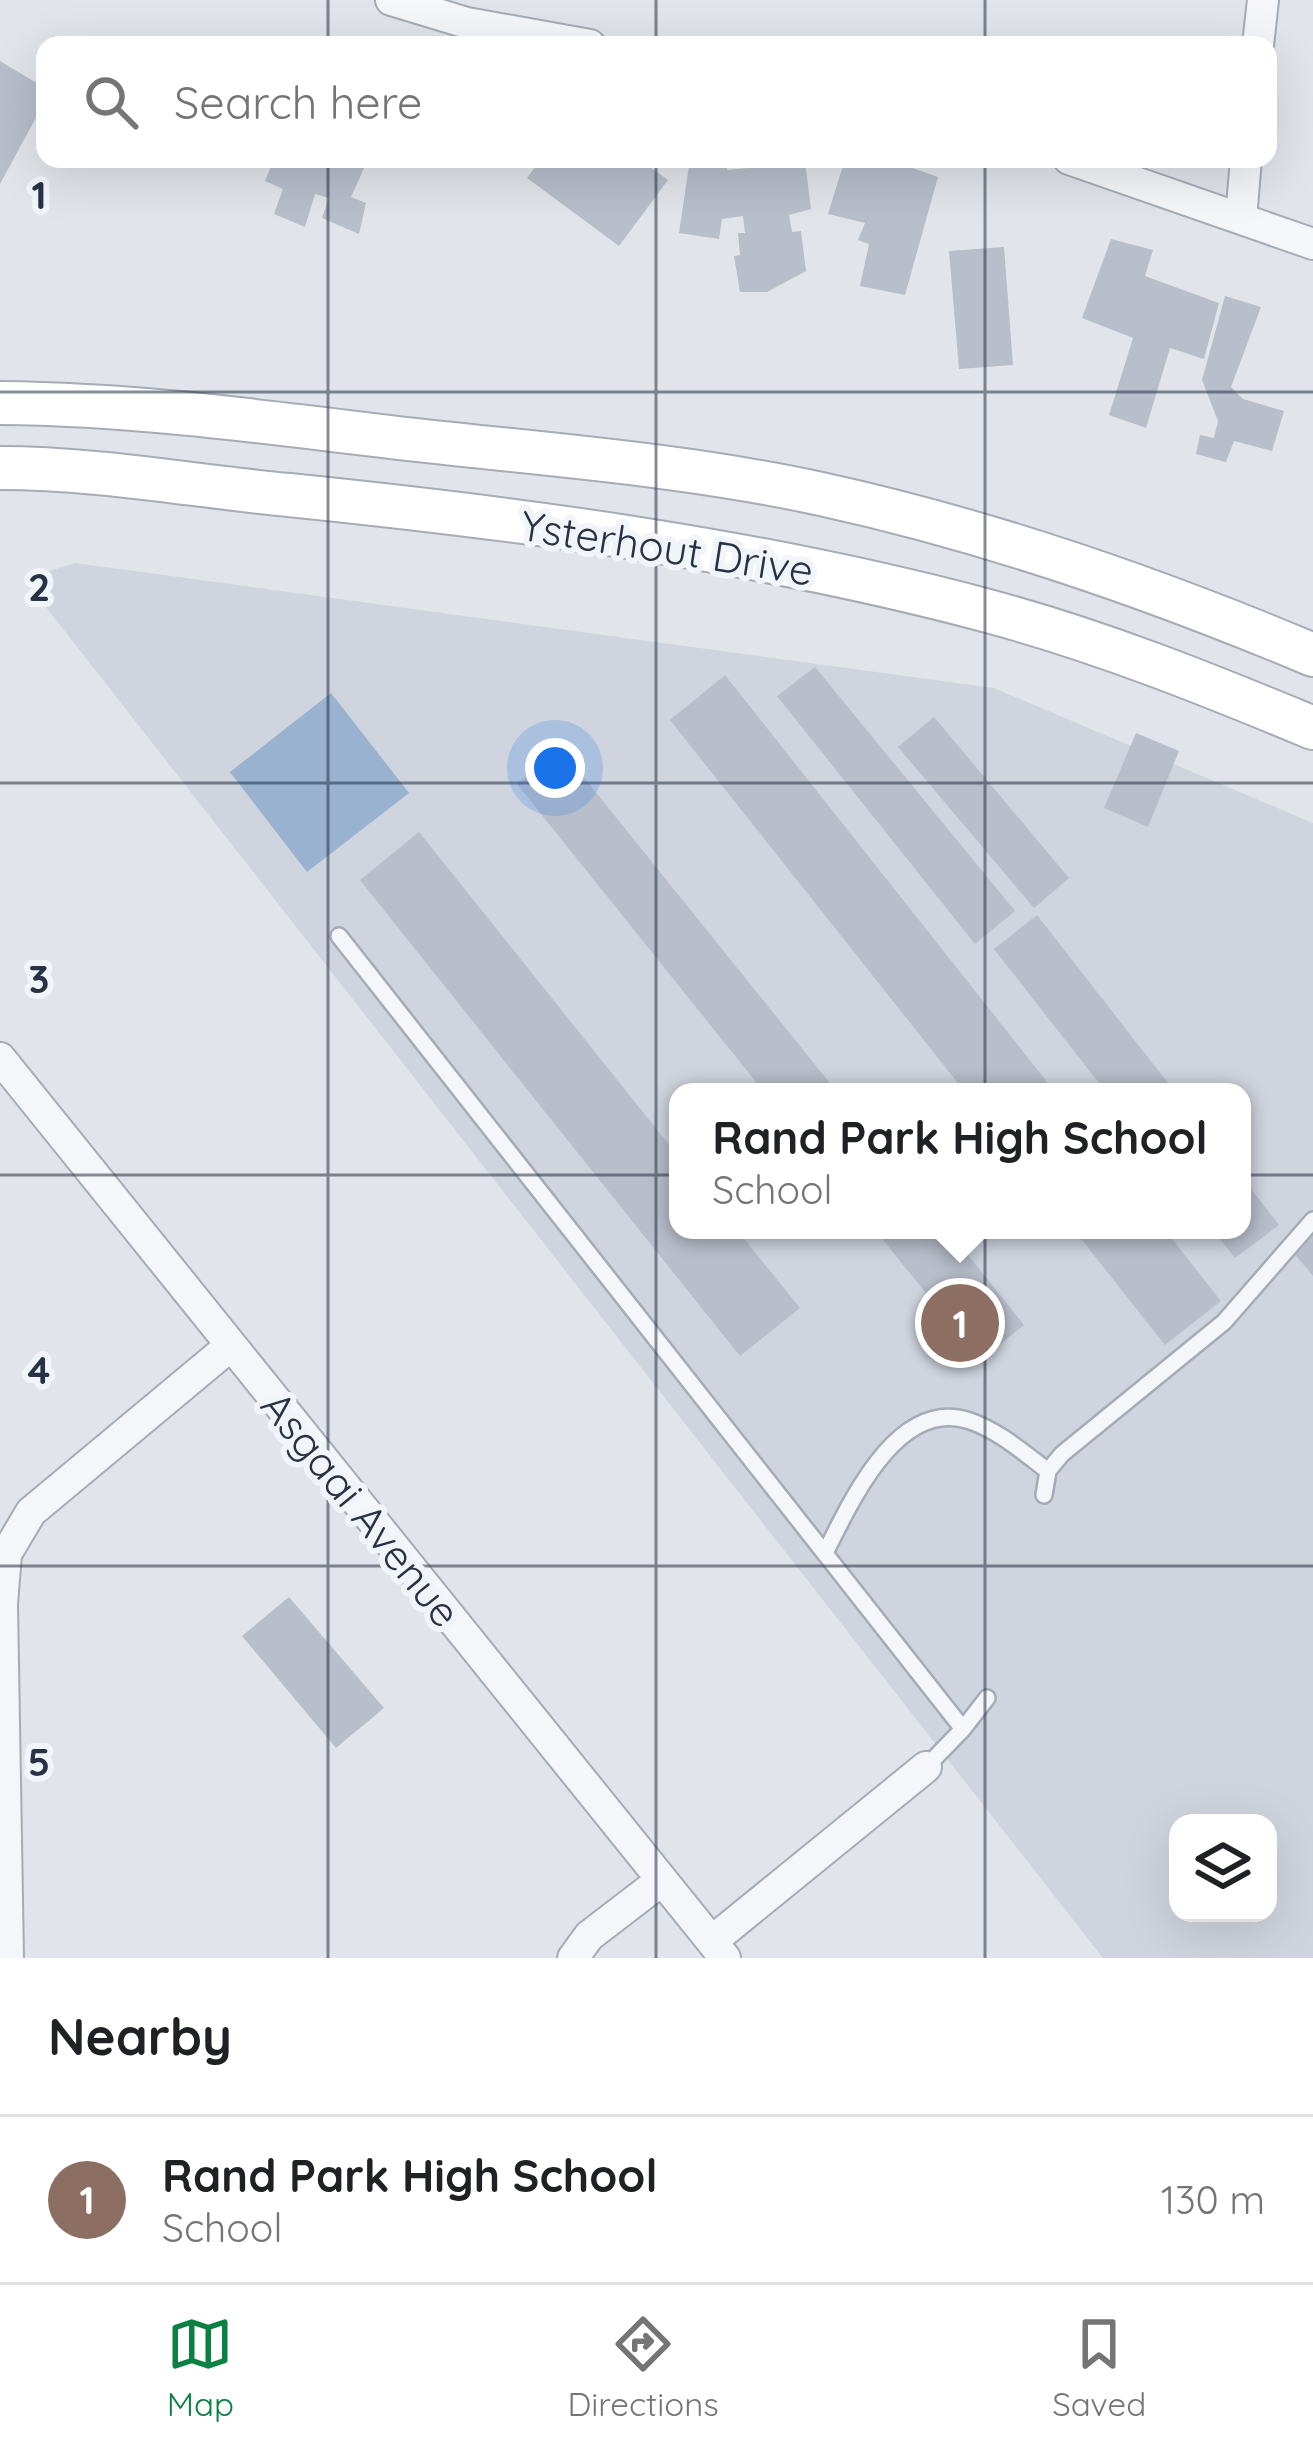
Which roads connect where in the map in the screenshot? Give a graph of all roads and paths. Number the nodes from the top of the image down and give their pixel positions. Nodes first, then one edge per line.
1 (391, 0) edge
2 (1263, 0) edge
3 (540, 36) edge
4 (1259, 36) edge
5 (1095, 168) edge
6 (1245, 168) edge
7 (1240, 218) junction
8 (1313, 244) edge
9 (0, 403) edge
10 (0, 468) edge
11 (1313, 655) edge
12 (1313, 728) edge
13 (339, 936) dead end
14 (0, 1058) edge
15 (1313, 1220) edge
16 (230, 1347) junction
17 (1048, 1471) junction
18 (1043, 1495) dead end
19 (825, 1553) junction
20 (987, 1698) dead end
21 (963, 1729) junction
22 (926, 1767) joint
23 (662, 1880) junction
24 (718, 1949) edge
25 (8, 1958) edge
26 (572, 1958) edge

1 - 3 street
2 - 4 street
5 - 7 street
6 - 7 street
7 - 8 street
9 - 11 main road, Ysterhout Drive
10 - 12 main road, Ysterhout Drive
13 - 19 lane
14 - 16 street, Asgaai Avenue
15 - 17 lane
16 - 23 street, Asgaai Avenue
16 - 25 street
17 - 18 lane
17 - 19 lane
19 - 21 lane
20 - 21 lane
21 - 22 lane
22 - 24 street
23 - 24 street, Asgaai Avenue
23 - 26 street

